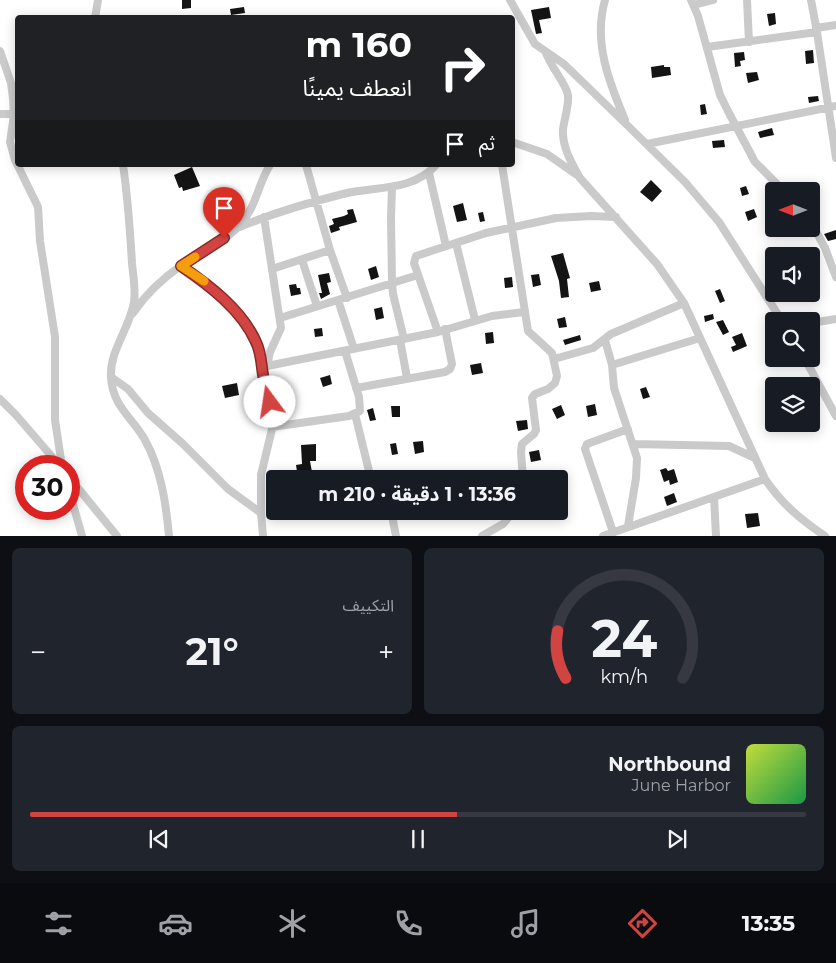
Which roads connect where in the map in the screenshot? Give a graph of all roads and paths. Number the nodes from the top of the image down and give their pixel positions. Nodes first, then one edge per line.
1 (98, 0) edge
2 (510, 0) edge
3 (605, 0) edge
4 (713, 0) edge
5 (747, 0) edge
6 (810, 0) edge
7 (692, 2) edge
8 (96, 15) edge
9 (836, 25) edge
10 (817, 30) junction
11 (749, 42) junction
12 (707, 47) junction
13 (0, 51) edge
14 (546, 53) junction
15 (836, 106) edge
16 (15, 108) edge
17 (827, 108) junction
18 (0, 114) edge
19 (15, 114) edge
20 (15, 119) edge
21 (627, 125) junction
22 (736, 126) junction
23 (515, 143) edge
24 (647, 144) junction
25 (836, 158) edge
26 (15, 160) edge
27 (18, 167) edge
28 (123, 167) edge
29 (269, 167) edge
30 (307, 167) edge
31 (434, 167) edge
32 (502, 167) edge
33 (429, 174) junction
34 (580, 178) junction
35 (775, 182) edge
36 (392, 188) junction
37 (317, 200) junction
38 (264, 217) junction
39 (616, 217) junction
40 (238, 227) junction
41 (511, 228) junction
42 (820, 238) edge
43 (456, 243) junction
44 (446, 246) junction
45 (330, 250) junction
46 (302, 260) junction
47 (181, 266) junction
48 (272, 269) junction
49 (418, 275) junction
50 (836, 277) edge
51 (392, 283) junction
52 (348, 298) junction
53 (338, 300) junction
54 (684, 303) junction
55 (317, 306) junction
56 (524, 312) junction
57 (777, 312) edge
58 (280, 318) junction
59 (836, 319) edge
60 (475, 320) junction
61 (128, 321) junction
62 (820, 322) edge
63 (441, 330) junction
64 (700, 338) junction
65 (402, 339) junction
66 (605, 340) junction
67 (350, 350) junction
68 (554, 359) junction
69 (612, 365) junction
70 (265, 367) junction
71 (809, 367) edge
72 (111, 377) junction
73 (408, 378) junction
74 (356, 388) junction
75 (0, 399) edge
76 (355, 414) junction
77 (836, 416) edge
78 (272, 427) junction
79 (628, 429) junction
80 (634, 444) junction
81 (51, 455) edge
82 (60, 455) edge
83 (755, 458) junction
84 (369, 470) edge
85 (522, 470) edge
86 (765, 479) junction
87 (80, 491) edge
88 (714, 497) junction
89 (261, 514) junction
90 (77, 520) edge
91 (393, 520) edge
92 (506, 520) edge
93 (628, 526) junction
94 (613, 532) junction
95 (82, 536) edge
96 (117, 536) edge
97 (169, 536) edge
98 (263, 536) edge
99 (396, 536) edge
100 (482, 536) edge
101 (603, 536) edge
102 (716, 536) edge
103 (825, 536) edge

1 - 8 street
2 - 14 street
3 - 21 street
4 - 7 street
5 - 11 street
6 - 10 street
7 - 12 street
9 - 10 street
10 - 11 street
10 - 17 street
11 - 12 street
12 - 22 street
13 - 16 street
14 - 21 street
14 - 34 street
15 - 17 street
17 - 22 street
17 - 25 street
18 - 19 street
20 - 26 street
21 - 24 street
22 - 24 street
22 - 35 street
23 - 34 street
24 - 57 street
27 - 82 street
28 - 61 street
29 - 40 street
30 - 37 street
31 - 33 street
32 - 41 street
33 - 36 street
33 - 44 street
34 - 39 street
36 - 37 street
36 - 51 street
37 - 38 street
37 - 45 street
38 - 40 street
38 - 48 street
39 - 41 street
39 - 54 street
40 - 47 street
41 - 43 street
41 - 56 street
42 - 50 street
43 - 44 street
43 - 60 street
44 - 49 street
45 - 46 street
45 - 52 street
46 - 48 street
46 - 55 street
47 - 61 street
47 - 70 street
48 - 58 street
49 - 51 street
49 - 63 street
51 - 52 street
51 - 65 street
52 - 53 street
53 - 55 street
53 - 67 street
54 - 64 street
54 - 66 street
55 - 58 street
56 - 60 street
56 - 68 street
58 - 70 street
59 - 62 street
60 - 63 street
61 - 72 street
63 - 65 street
63 - 73 street
64 - 69 street
64 - 83 street
65 - 67 street
65 - 73 street
66 - 68 street
66 - 69 street
67 - 70 street
67 - 74 street
68 - 85 street
69 - 79 street
70 - 78 street
71 - 77 street
72 - 89 street
72 - 97 street
73 - 74 street
74 - 76 street
75 - 81 street
76 - 78 street
76 - 84 street
78 - 89 street
79 - 80 street
79 - 94 street
80 - 83 street
80 - 93 street
83 - 86 street
86 - 88 street
86 - 103 street
87 - 96 street
88 - 93 street
88 - 102 street
89 - 98 street
90 - 95 street
91 - 99 street
92 - 100 street
93 - 94 street
94 - 101 street

